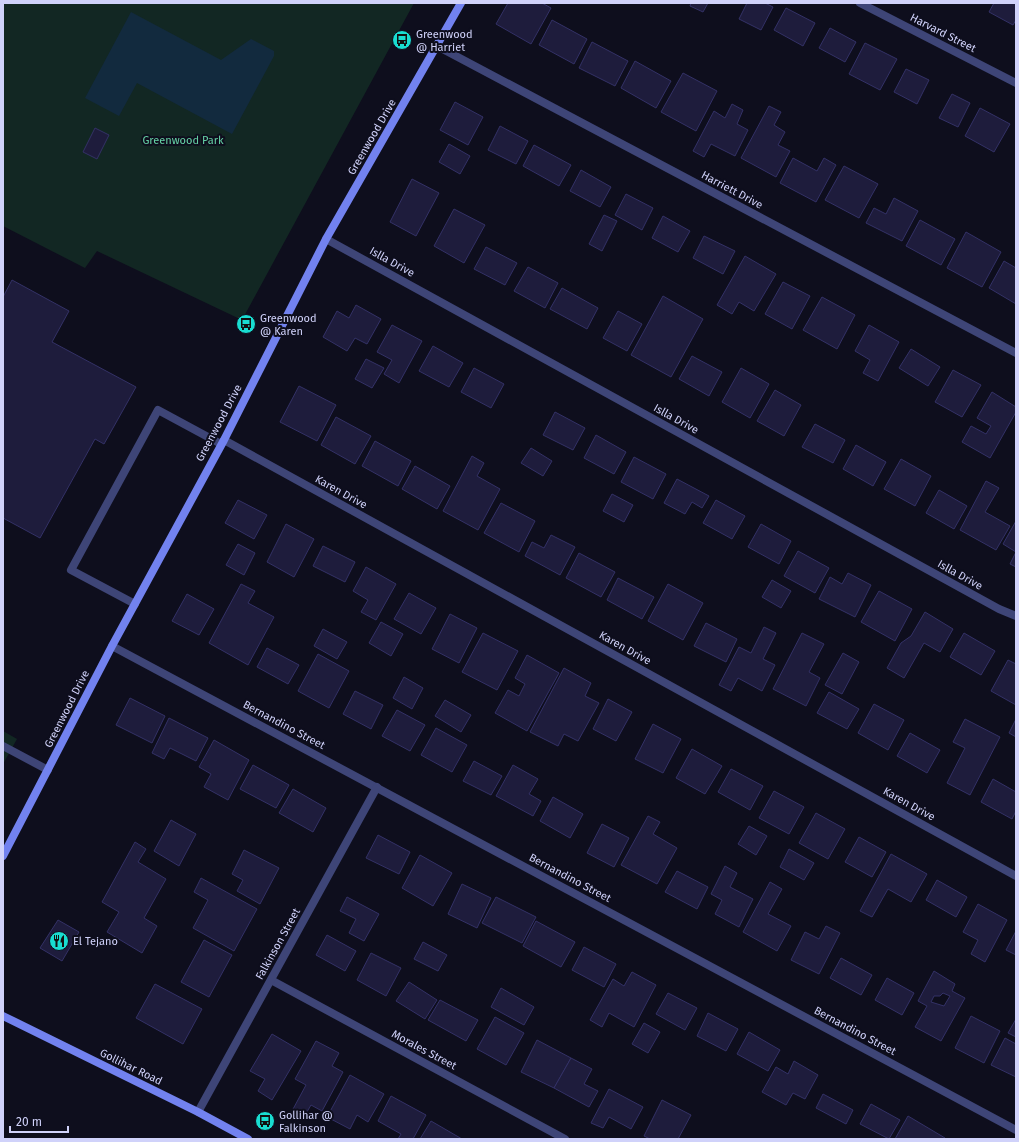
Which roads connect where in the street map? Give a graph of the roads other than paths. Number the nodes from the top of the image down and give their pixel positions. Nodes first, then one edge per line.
1 (461, 3) edge
2 (860, 3) edge
3 (437, 46) junction
4 (1016, 83) edge
5 (326, 239) junction
6 (1016, 353) edge
7 (222, 442) junction
8 (135, 604) junction
9 (1016, 616) edge
10 (112, 646) junction
11 (3, 746) edge
12 (48, 770) junction
13 (377, 787) junction
14 (3, 856) edge
15 (1016, 876) edge
16 (271, 980) junction
17 (3, 1016) edge
18 (198, 1112) junction
19 (1016, 1130) edge
20 (248, 1139) edge
21 (565, 1139) edge

1 - 3 main road, Greenwood Drive
2 - 4 street, Harvard Street
3 - 5 main road, Greenwood Drive
3 - 6 street, Harriett Drive
5 - 7 main road, Greenwood Drive
5 - 9 street, Islla Drive
7 - 8 main road, Greenwood Drive
7 - 8 street, Karen Drive
7 - 15 street, Karen Drive
8 - 10 main road, Greenwood Drive
10 - 12 main road, Greenwood Drive
10 - 13 street, Bernandino Street
11 - 12 street
12 - 14 main road, Greenwood Drive
13 - 16 street, Falkinson Street
13 - 19 street, Bernandino Street
16 - 18 street, Falkinson Street
16 - 21 street, Morales Street
17 - 18 main road, Gollihar Road
18 - 20 main road, Gollihar Road

